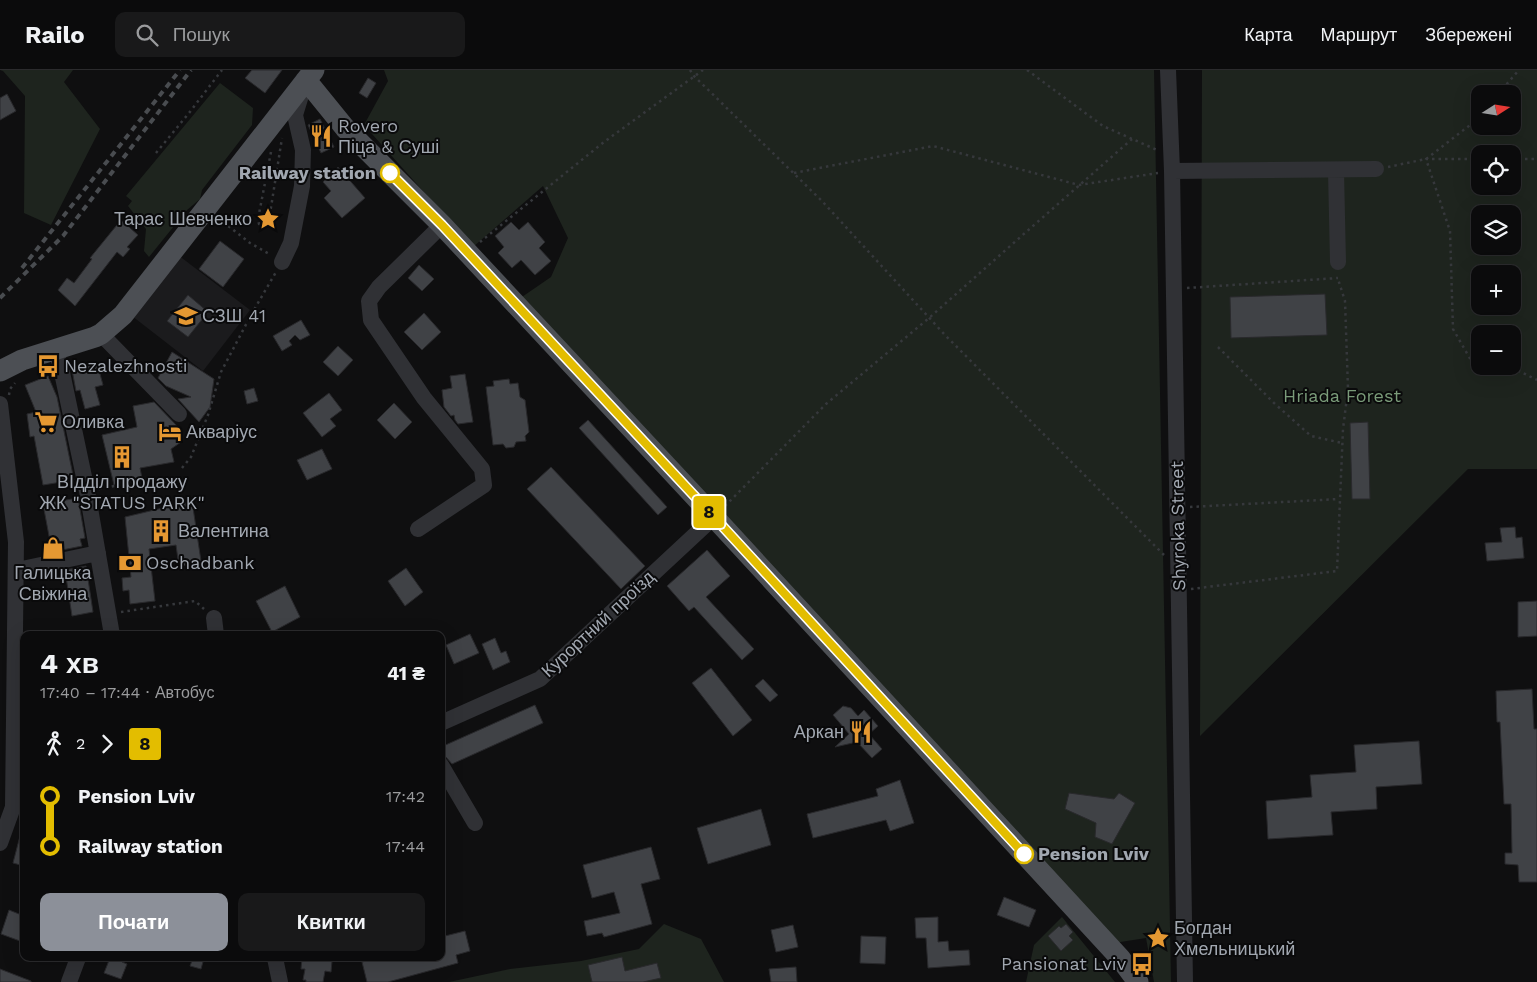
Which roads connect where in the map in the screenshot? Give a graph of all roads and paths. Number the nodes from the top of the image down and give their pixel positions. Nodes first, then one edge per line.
1 (222, 70) edge
2 (690, 70) edge
3 (703, 70) edge
4 (1027, 70) edge
5 (1168, 70) edge
6 (1519, 70) edge
7 (310, 75) edge
8 (694, 76) junction
9 (1506, 85) edge
10 (1471, 124) edge
11 (283, 135) dead end
12 (1132, 139) junction
13 (272, 151) dead end
14 (156, 153) dead end
15 (1426, 159) junction
16 (1471, 159) edge
17 (1521, 159) edge
18 (1537, 159) edge
19 (1172, 163) junction
20 (1376, 169) joint
21 (1336, 171) junction
22 (794, 173) junction
23 (1079, 185) junction
24 (204, 208) junction
25 (442, 225) junction
26 (467, 252) junction
27 (282, 262) junction
28 (1338, 262) joint
29 (1338, 279) junction
30 (1185, 288) dead end
31 (929, 318) junction
32 (101, 334) junction
33 (1218, 347) dead end
34 (54, 350) junction
35 (1471, 360) edge
36 (0, 371) edge
37 (1521, 372) edge
38 (1537, 380) edge
39 (0, 404) edge
40 (179, 414) dead end
41 (1342, 444) junction
42 (182, 468) dead end
43 (152, 479) dead end
44 (87, 491) junction
45 (1339, 499) junction
46 (1189, 507) dead end
47 (714, 517) junction
48 (418, 529) dead end
49 (98, 553) junction
50 (17, 570) junction
51 (1178, 570) junction
52 (1190, 589) dead end
53 (109, 614) junction
54 (214, 618) joint
55 (111, 631) edge
56 (216, 631) edge
57 (445, 721) edge
58 (445, 772) edge
59 (18, 809) edge
60 (475, 823) dead end
61 (0, 843) edge
62 (77, 961) edge
63 (276, 961) edge
64 (69, 982) edge
65 (280, 982) edge
66 (1138, 982) edge
67 (1185, 982) edge

1 - 14 path
2 - 8 path
3 - 8 path
4 - 12 path
5 - 19 street, Shyroka Street
6 - 9 path
7 - 24 main road
7 - 25 main road
7 - 27 street
8 - 22 path
8 - 26 path
10 - 15 path
11 - 13 path
12 - 19 path
12 - 23 path
15 - 16 path
15 - 20 path
15 - 35 path
17 - 18 path
19 - 21 street
19 - 23 path
19 - 51 street, Shyroka Street
20 - 21 street
21 - 28 street
22 - 23 path
22 - 31 path
23 - 31 path
24 - 27 path
24 - 32 main road
25 - 26 main road
25 - 48 street
26 - 47 main road
27 - 42 path
28 - 29 path
29 - 30 path
29 - 41 path
31 - 47 path
31 - 51 path
32 - 34 main road
32 - 40 street
33 - 41 path
34 - 36 main road
34 - 44 street
37 - 38 path
39 - 50 street
41 - 45 path
43 - 44 path
44 - 49 street
45 - 46 path
45 - 52 path
47 - 57 street, Курортний проїзд
47 - 66 main road
49 - 50 street
49 - 53 street
50 - 59 street
51 - 67 street, Shyroka Street
53 - 54 path
53 - 55 street
54 - 56 street
58 - 60 street
59 - 61 street
62 - 64 street
63 - 65 street

